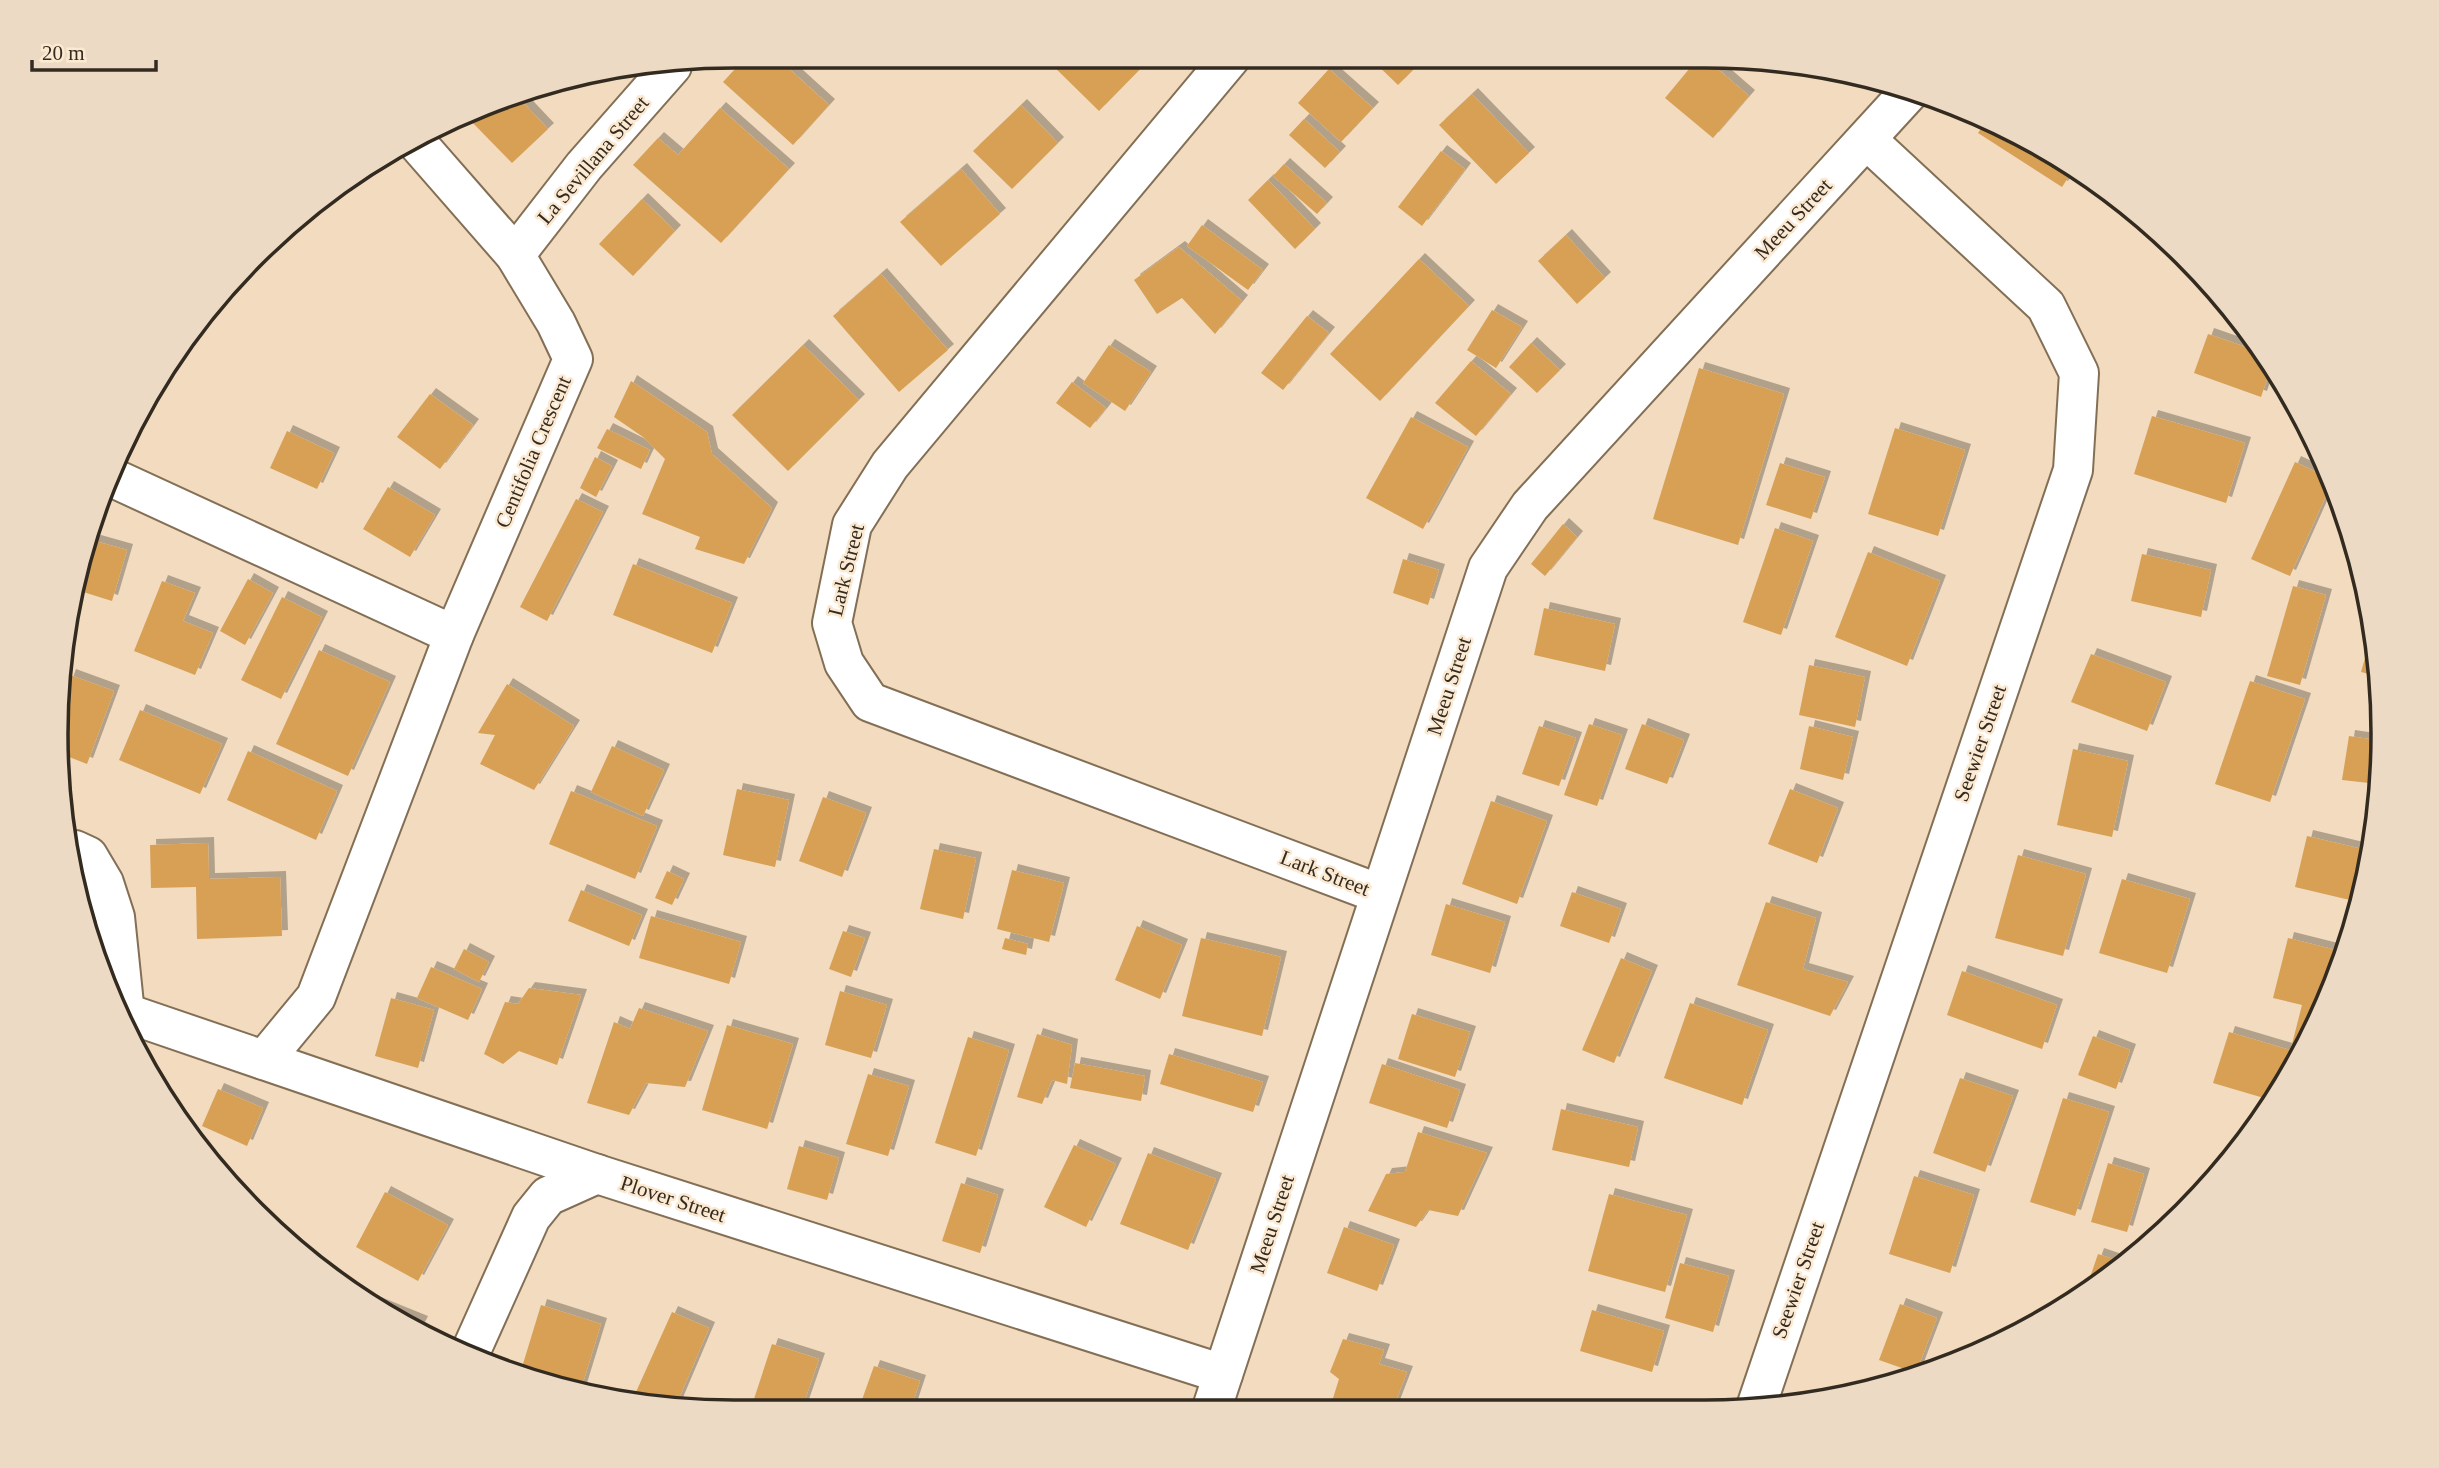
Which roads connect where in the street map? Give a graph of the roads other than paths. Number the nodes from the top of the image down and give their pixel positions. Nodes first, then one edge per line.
1 (1222, 68) edge
2 (667, 72) edge
3 (1903, 99) edge
4 (1867, 140) junction
5 (421, 147) edge
6 (515, 255) junction
7 (118, 480) edge
8 (454, 635) junction
9 (79, 852) edge
10 (1380, 894) junction
11 (124, 999) edge
12 (132, 1016) edge
13 (264, 1060) junction
14 (597, 1174) junction
15 (473, 1346) edge
16 (1223, 1374) junction
17 (1759, 1397) edge
18 (1214, 1400) edge

1 - 10 street, Lark Street
2 - 6 street, La Sevillana Street
3 - 4 street, Meeu Street
4 - 10 street, Meeu Street
4 - 17 street, Seewier Street
5 - 6 street, Centifolia Crescent
6 - 8 street, Centifolia Crescent
7 - 8 street
8 - 13 street, Centifolia Crescent
9 - 11 street
10 - 16 street, Meeu Street
12 - 13 street, Plover Street
13 - 14 street, Plover Street
14 - 15 street
14 - 16 street, Plover Street
16 - 18 street, Meeu Street

